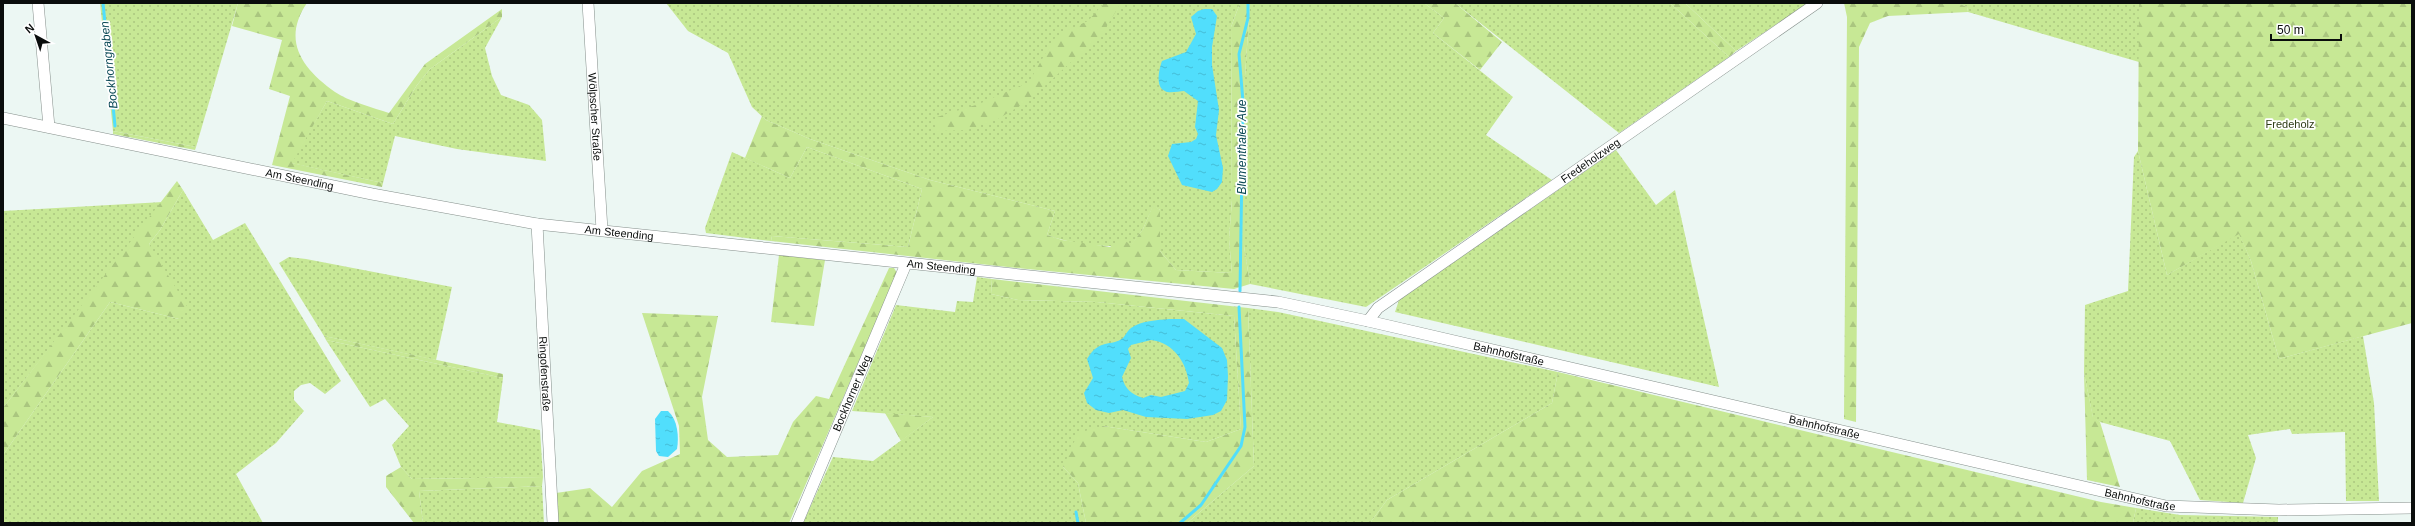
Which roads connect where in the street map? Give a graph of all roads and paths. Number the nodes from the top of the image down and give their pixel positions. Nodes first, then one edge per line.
1 (38, 3) edge
2 (588, 3) edge
3 (1817, 3) edge
4 (3, 118) edge
5 (49, 127) junction
6 (537, 224) junction
7 (602, 230) junction
8 (906, 264) junction
9 (1242, 298) joint
10 (1368, 321) junction
11 (2412, 508) edge
12 (553, 523) edge
13 (798, 523) edge

1 - 5 street
2 - 7 street, Wölpscher Straße
3 - 10 street, Fredeholzweg
4 - 5 street, Am Steending
5 - 6 street, Am Steending
6 - 7 street, Am Steending
6 - 12 street, Ringofenstraße
7 - 8 street, Am Steending
8 - 9 street, Am Steending
8 - 13 street, Bockhorner Weg
9 - 10 street, Bahnhofstraße
10 - 11 street, Bahnhofstraße

